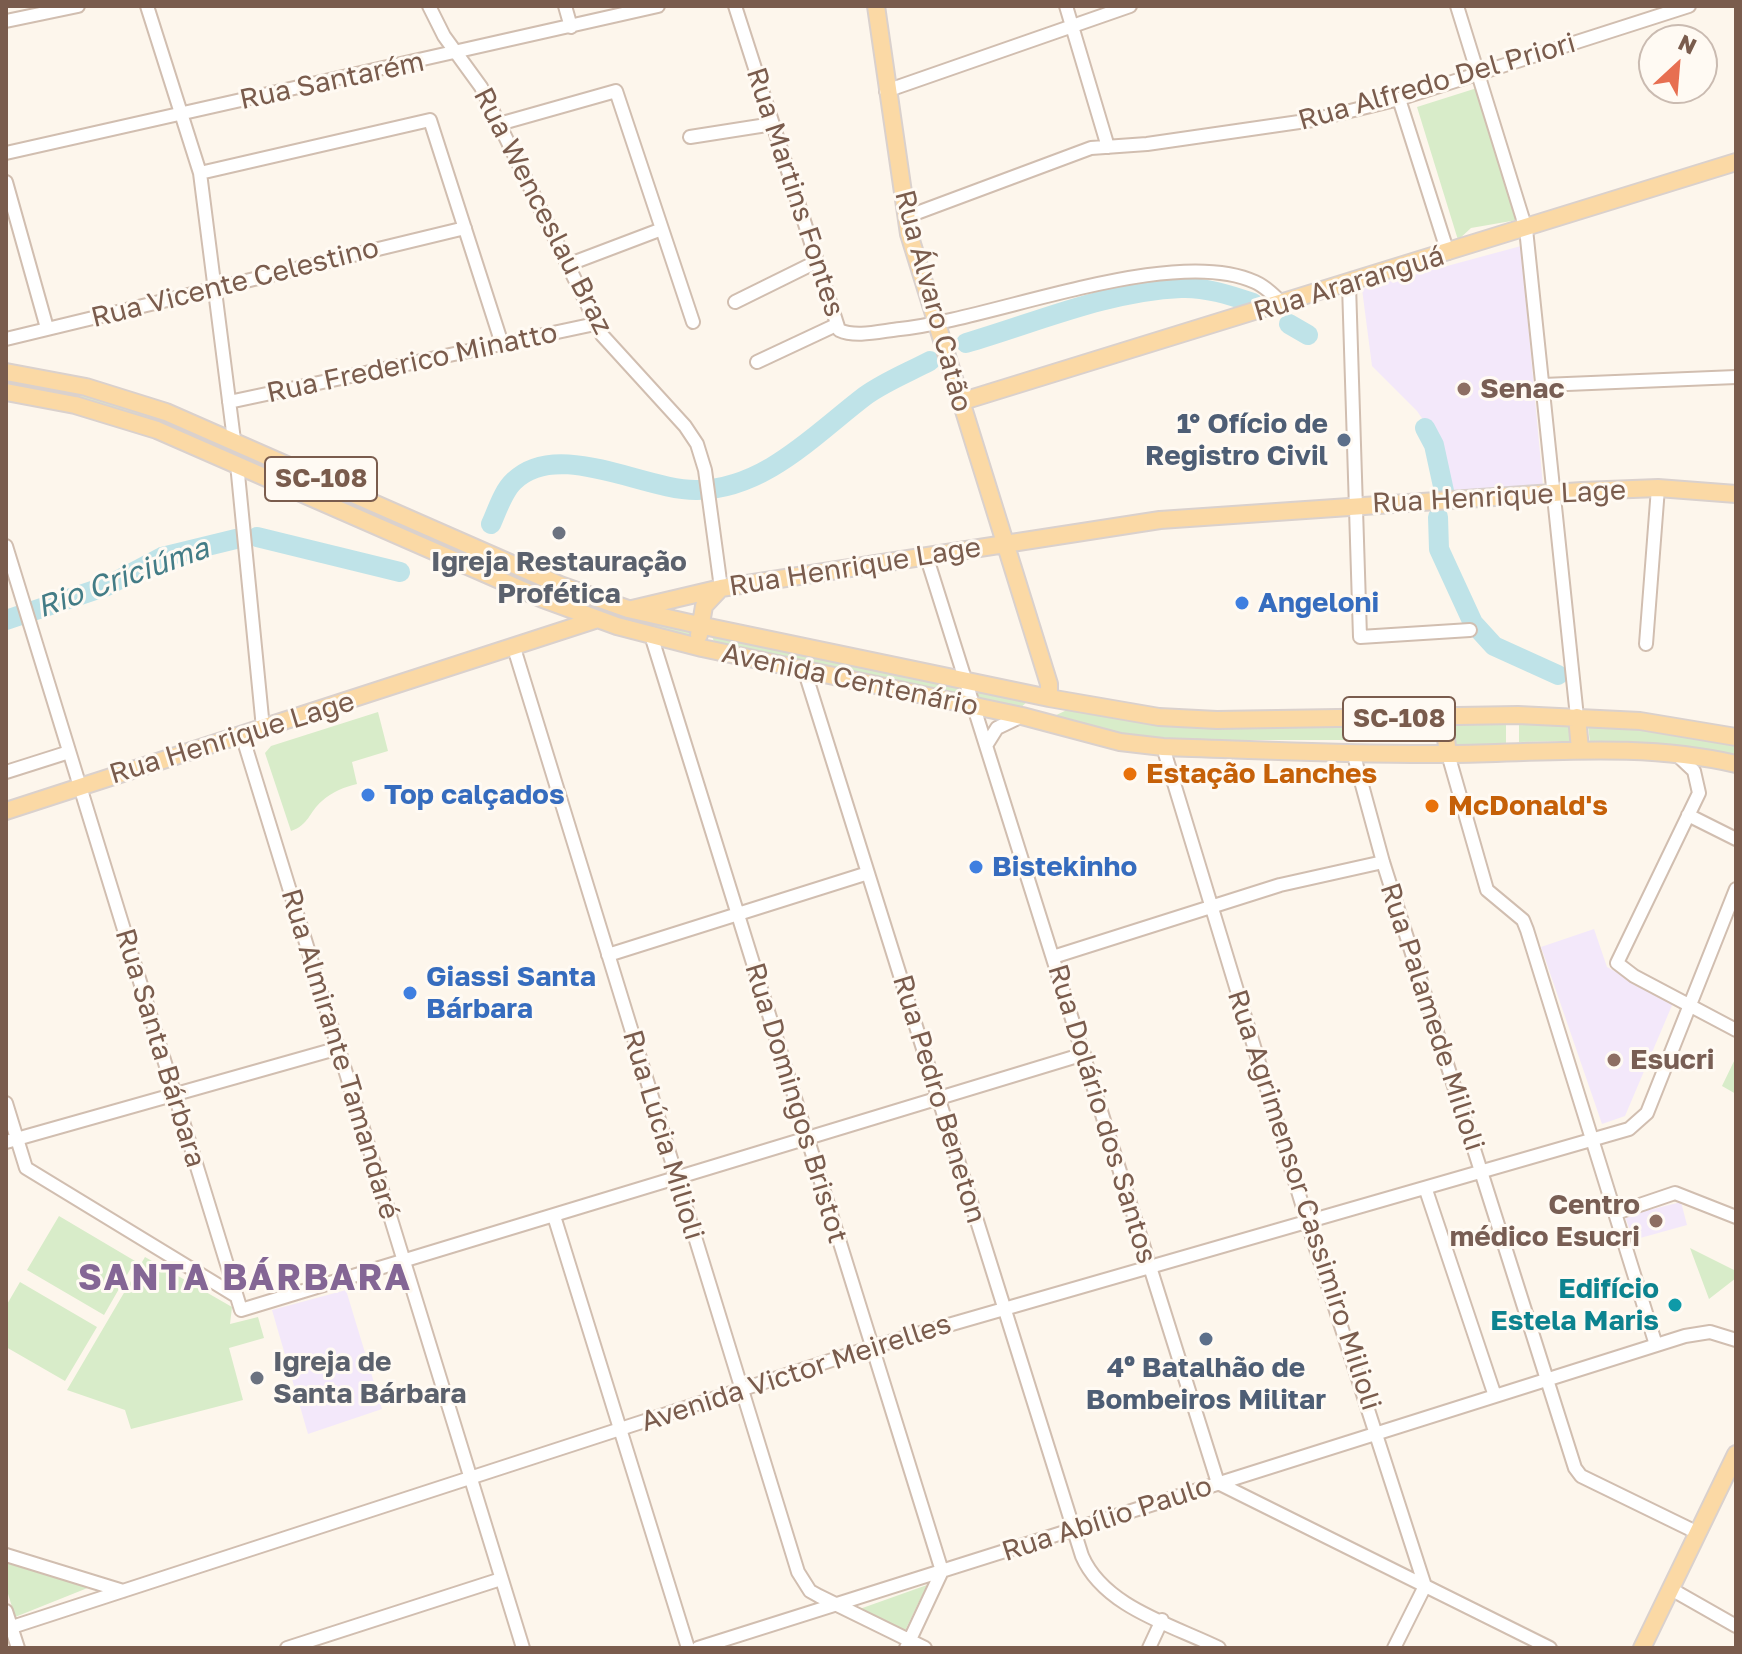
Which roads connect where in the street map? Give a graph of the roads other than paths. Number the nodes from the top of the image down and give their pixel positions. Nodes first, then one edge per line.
1 (78, 6) edge
2 (147, 6) edge
3 (429, 6) edge
4 (565, 6) edge
5 (658, 6) edge
6 (735, 6) edge
7 (876, 6) edge
8 (1066, 6) edge
9 (1130, 6) edge
10 (1457, 6) edge
11 (1689, 6) edge
12 (1672, 9) edge
13 (6, 21) edge
14 (1072, 24) junction
15 (571, 27) junction
16 (458, 54) junction
17 (1478, 74) junction
18 (886, 91) junction
19 (1399, 99) junction
20 (181, 115) junction
21 (499, 124) junction
22 (773, 124) junction
23 (690, 137) dead end
24 (1108, 147) junction
25 (6, 153) edge
26 (1736, 162) edge
27 (200, 173) junction
28 (6, 182) edge
29 (906, 217) junction
30 (465, 228) junction
31 (662, 229) junction
32 (1526, 229) junction
33 (1448, 253) junction
34 (816, 262) junction
35 (567, 265) junction
36 (1349, 285) junction
37 (213, 288) junction
38 (735, 302) dead end
39 (1284, 305) junction
40 (693, 322) dead end
41 (595, 324) junction
42 (836, 325) junction
43 (936, 325) junction
44 (47, 328) junction
45 (6, 339) edge
46 (502, 344) junction
47 (757, 362) dead end
48 (6, 372) edge
49 (1736, 377) edge
50 (1543, 385) junction
51 (6, 392) edge
52 (229, 402) junction
53 (960, 402) junction
54 (234, 440) junction
55 (237, 464) junction
56 (1658, 488) junction
57 (1555, 493) junction
58 (1736, 494) edge
59 (1356, 505) junction
60 (1004, 543) junction
61 (6, 546) edge
62 (926, 555) junction
63 (721, 588) junction
64 (628, 609) junction
65 (598, 620) junction
66 (699, 625) junction
67 (1470, 630) dead end
68 (651, 635) junction
69 (1646, 644) dead end
70 (514, 648) junction
71 (702, 648) junction
72 (804, 669) junction
73 (966, 680) junction
74 (1054, 694) junction
75 (974, 706) junction
76 (1022, 716) junction
77 (1443, 716) junction
78 (1577, 717) junction
79 (263, 728) junction
80 (242, 735) junction
81 (1736, 737) edge
82 (987, 744) junction
83 (1163, 747) junction
84 (1580, 749) junction
85 (69, 752) junction
86 (1353, 752) junction
87 (1675, 753) junction
88 (1448, 754) junction
89 (1736, 764) edge
90 (6, 772) edge
91 (79, 786) junction
92 (6, 811) edge
93 (1688, 815) junction
94 (1736, 839) edge
95 (1383, 862) junction
96 (868, 873) junction
97 (1736, 889) edge
98 (1212, 907) junction
99 (738, 914) junction
100 (608, 955) junction
101 (1053, 957) junction
102 (1690, 1007) junction
103 (1736, 1030) edge
104 (339, 1048) junction
105 (1084, 1054) junction
106 (175, 1095) junction
107 (939, 1100) junction
108 (6, 1103) edge
109 (807, 1139) junction
110 (12, 1141) edge
111 (1593, 1142) junction
112 (1481, 1174) junction
113 (677, 1179) junction
114 (1426, 1190) junction
115 (1616, 1213) junction
116 (554, 1216) junction
117 (1736, 1217) edge
118 (1308, 1224) junction
119 (404, 1261) junction
120 (1151, 1269) junction
121 (236, 1296) junction
122 (1004, 1308) junction
123 (1736, 1340) edge
124 (1656, 1345) junction
125 (872, 1347) junction
126 (1547, 1379) junction
127 (741, 1388) junction
128 (1495, 1396) junction
129 (621, 1429) junction
130 (1378, 1433) junction
131 (1736, 1454) edge
132 (470, 1477) junction
133 (1218, 1483) junction
134 (1073, 1529) junction
135 (1698, 1533) junction
136 (6, 1555) edge
137 (942, 1571) junction
138 (501, 1579) junction
139 (1425, 1586) junction
140 (1671, 1589) junction
141 (123, 1591) junction
142 (836, 1605) junction
143 (6, 1611) edge
144 (1162, 1620) junction
145 (1736, 1626) edge
146 (9, 1628) edge
147 (908, 1644) edge
148 (18, 1648) edge
149 (287, 1648) edge
150 (523, 1648) edge
151 (688, 1648) edge
152 (698, 1648) edge
153 (925, 1648) edge
154 (1149, 1648) edge
155 (1219, 1648) edge
156 (1394, 1648) edge
157 (1550, 1648) edge
158 (1642, 1648) edge

1 - 13 street
2 - 20 street
3 - 16 street, Rua Wenceslau Braz
4 - 15 street
5 - 15 street, Rua Santarém
6 - 22 street, Rua Martins Fontes
7 - 18 main road, Rua Álvaro Catão
8 - 14 street
9 - 14 street
10 - 17 street
11 - 12 street, Rua Alfredo Del Priori
12 - 17 street, Rua Alfredo Del Priori
14 - 18 street
14 - 24 street
15 - 16 street, Rua Santarém
16 - 20 street, Rua Santarém
16 - 21 street, Rua Wenceslau Braz
17 - 19 street, Rua Alfredo Del Priori
17 - 32 street
18 - 29 main road, Rua Álvaro Catão
19 - 24 street, Rua Alfredo Del Priori
19 - 33 street
20 - 25 street, Rua Santarém
20 - 27 street
21 - 31 street
21 - 35 street, Rua Wenceslau Braz
22 - 23 street
22 - 34 street, Rua Martins Fontes
24 - 29 street, Rua Alfredo Del Priori
26 - 32 main road, Rua Araranguá
27 - 30 street
27 - 37 street
28 - 44 street
29 - 43 main road, Rua Álvaro Catão
30 - 37 street, Rua Vicente Celestino
30 - 46 street
31 - 35 street
31 - 40 street
32 - 33 main road, Rua Araranguá
32 - 50 street
33 - 36 main road, Rua Araranguá
34 - 38 street
34 - 42 street, Rua Martins Fontes
35 - 41 street, Rua Wenceslau Braz
36 - 39 main road, Rua Araranguá
36 - 59 street
37 - 44 street, Rua Vicente Celestino
37 - 52 street
39 - 43 street, Rua Martins Fontes
39 - 53 main road, Rua Araranguá
41 - 46 street, Rua Frederico Minatto
41 - 63 street, Rua Wenceslau Braz
42 - 43 street, Rua Martins Fontes
42 - 47 street
43 - 53 main road, Rua Álvaro Catão
44 - 45 street, Rua Vicente Celestino
46 - 52 street, Rua Frederico Minatto
48 - 54 main road, Avenida Centenário / SC-108
49 - 50 street
50 - 57 street
51 - 55 main road, Avenida Centenário / SC-108
52 - 54 street
53 - 60 main road, Rua Álvaro Catão
54 - 64 main road, Avenida Centenário / SC-108
55 - 65 main road, Avenida Centenário / SC-108
55 - 79 street
56 - 57 main road, Rua Henrique Lage
56 - 58 main road, Rua Henrique Lage
56 - 69 street
57 - 59 main road, Rua Henrique Lage
57 - 78 street
59 - 60 main road, Rua Henrique Lage
59 - 67 street
60 - 62 main road, Rua Henrique Lage
60 - 74 main road, Rua Álvaro Catão
61 - 85 street, Rua Santa Bárbara
62 - 63 main road, Rua Henrique Lage
62 - 73 street, Rua Dolário dos Santos
63 - 64 main road, Rua Henrique Lage
63 - 66 main road
64 - 65 main road, Rua Henrique Lage
64 - 66 main road, Avenida Centenário / SC-108
65 - 68 main road, Avenida Centenário / SC-108
65 - 70 main road, Rua Henrique Lage
66 - 71 main road
66 - 73 main road, Avenida Centenário / SC-108
68 - 71 main road, Avenida Centenário / SC-108
68 - 99 street, Rua Domingos Bristot
70 - 79 main road, Rua Henrique Lage
70 - 100 street, Rua Lúcia Milioli
71 - 72 main road, Avenida Centenário / SC-108
72 - 75 main road, Avenida Centenário / SC-108
72 - 96 street, Rua Pedro Beneton
73 - 74 main road, Avenida Centenário / SC-108
73 - 75 street, Rua Dolário dos Santos
74 - 76 main road
74 - 77 main road, Avenida Centenário / SC-108
75 - 76 main road, Avenida Centenário / SC-108
75 - 82 street, Rua Dolário dos Santos
76 - 82 street
76 - 83 main road, Avenida Centenário / SC-108
77 - 78 main road, Avenida Centenário / SC-108
77 - 88 main road
78 - 81 main road, Avenida Centenário / SC-108
78 - 84 main road
79 - 80 main road, Rua Henrique Lage
80 - 91 main road, Rua Henrique Lage
80 - 104 street, Rua Almirante Tamandaré
82 - 101 street, Rua Dolário dos Santos
83 - 86 main road, Avenida Centenário / SC-108
83 - 98 street, Rua Agrimensor Cassimiro Milioli
84 - 87 main road, Avenida Centenário
84 - 88 main road, Avenida Centenário
85 - 90 street
85 - 91 street, Rua Santa Bárbara
86 - 88 main road, Avenida Centenário / SC-108
86 - 95 street, Rua Palamede Milioli
87 - 89 main road, Avenida Centenário
87 - 93 street
88 - 111 street
91 - 92 main road, Rua Henrique Lage
91 - 106 street, Rua Santa Bárbara
93 - 94 street
93 - 102 street
95 - 98 street
95 - 112 street, Rua Palamede Milioli
96 - 99 street
96 - 107 street, Rua Pedro Beneton
97 - 102 street, Avenida Victor Meirelles
98 - 101 street
98 - 118 street, Rua Agrimensor Cassimiro Milioli
99 - 100 street
99 - 109 street, Rua Domingos Bristot
100 - 113 street, Rua Lúcia Milioli
101 - 105 street, Rua Dolário dos Santos
102 - 103 street
102 - 111 street, Avenida Victor Meirelles
104 - 106 street
104 - 119 street, Rua Almirante Tamandaré
105 - 107 street
105 - 120 street, Rua Dolário dos Santos
106 - 110 street
106 - 121 street, Rua Santa Bárbara
107 - 109 street
107 - 122 street, Rua Pedro Beneton
108 - 110 street
109 - 113 street
109 - 125 street, Rua Domingos Bristot
110 - 121 street
111 - 112 street, Avenida Victor Meirelles
111 - 115 street
112 - 114 street, Avenida Victor Meirelles
112 - 126 street, Rua Palamede Milioli
113 - 116 street
113 - 127 street, Rua Lúcia Milioli
114 - 118 street, Avenida Victor Meirelles
114 - 128 street
115 - 117 street
115 - 124 street
116 - 119 street
116 - 129 street
118 - 120 street, Avenida Victor Meirelles
118 - 130 street, Rua Agrimensor Cassimiro Milioli
119 - 121 street, Rua Santa Bárbara
119 - 132 street, Rua Almirante Tamandaré
120 - 122 street, Avenida Victor Meirelles
120 - 133 street, Rua Dolário dos Santos
122 - 125 street, Avenida Victor Meirelles
122 - 134 street, Rua Pedro Beneton
123 - 124 street, Rua Abílio Paulo
124 - 126 street, Rua Abílio Paulo
125 - 127 street, Avenida Victor Meirelles
125 - 137 street, Rua Domingos Bristot
126 - 128 street, Rua Abílio Paulo
126 - 135 street, Rua Palamede Milioli
127 - 129 street, Avenida Victor Meirelles
127 - 142 street, Rua Lúcia Milioli
128 - 130 street, Rua Abílio Paulo
129 - 132 street, Avenida Victor Meirelles
129 - 151 street
130 - 133 street, Rua Abílio Paulo
130 - 139 street, Rua Agrimensor Cassimiro Milioli
131 - 135 main road
132 - 138 street, Rua Almirante Tamandaré
132 - 141 street, Avenida Victor Meirelles
133 - 134 street, Rua Abílio Paulo
133 - 139 street
134 - 137 street, Rua Abílio Paulo
134 - 144 street, Rua Pedro Beneton
135 - 140 main road
136 - 141 street
137 - 142 street, Rua Abílio Paulo
137 - 147 street
138 - 149 street
138 - 150 street, Rua Almirante Tamandaré
139 - 156 street
139 - 157 street
140 - 145 street
140 - 158 main road
141 - 146 street, Avenida Victor Meirelles
142 - 147 street, Rua Lúcia Milioli
142 - 152 street, Rua Abílio Paulo
143 - 146 street
144 - 154 street
144 - 155 street, Rua Pedro Beneton
146 - 148 street
147 - 153 street, Rua Lúcia Milioli

